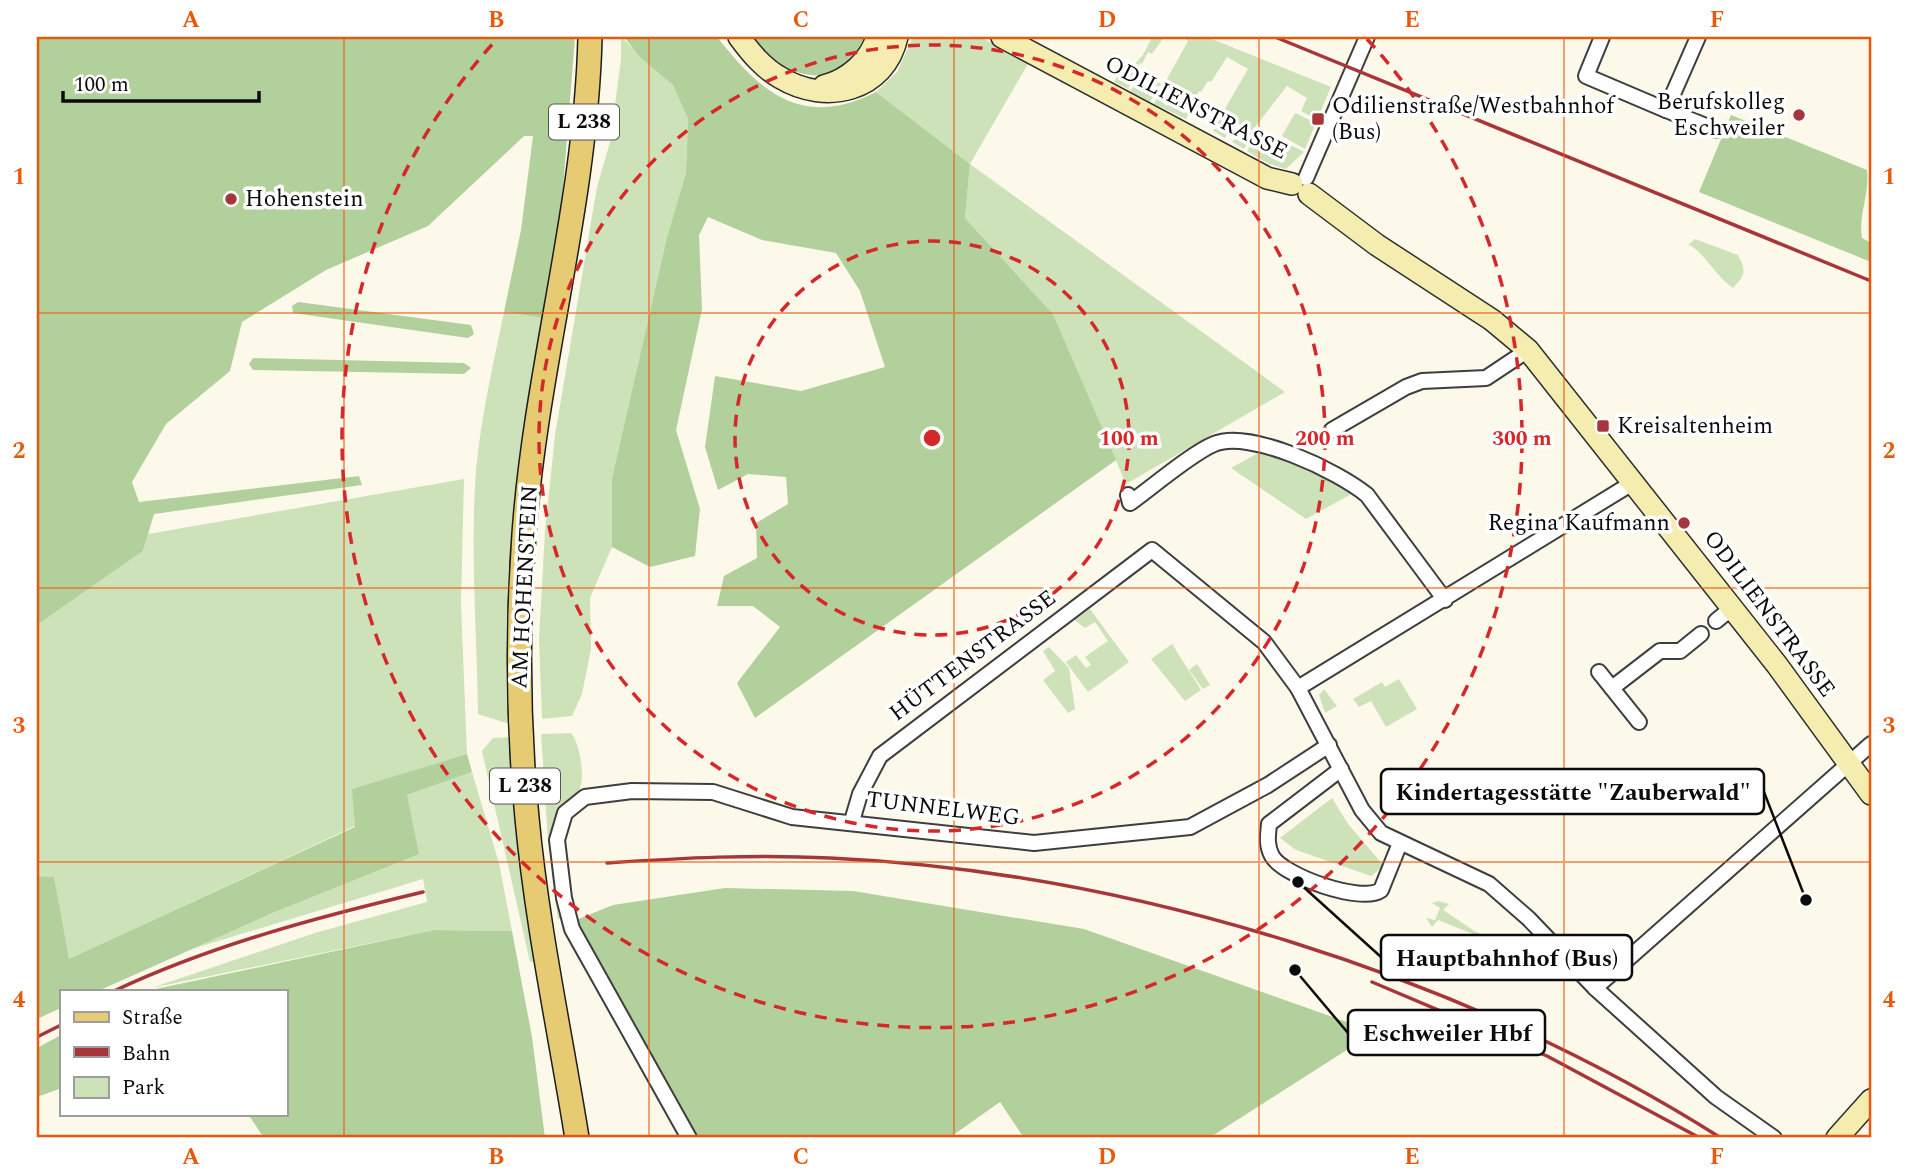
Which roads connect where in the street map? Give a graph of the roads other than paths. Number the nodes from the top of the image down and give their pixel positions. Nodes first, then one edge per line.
1 (590, 37) edge
2 (739, 37) edge
3 (877, 37) edge
4 (897, 37) edge
5 (1002, 37) edge
6 (1367, 37) edge
7 (1601, 37) edge
8 (1698, 37) edge
9 (808, 89) junction
10 (1666, 110) junction
11 (1716, 130) dead end
12 (1302, 185) junction
13 (1528, 350) junction
14 (1332, 430) dead end
15 (1634, 482) junction
16 (1128, 495) dead end
17 (1445, 600) junction
18 (1733, 607) junction
19 (1716, 621) dead end
20 (1701, 634) dead end
21 (1600, 672) dead end
22 (1615, 685) junction
23 (1298, 688) junction
24 (1639, 722) dead end
25 (1871, 744) edge
26 (1329, 745) junction
27 (1849, 766) junction
28 (1341, 769) junction
29 (1871, 794) edge
30 (852, 821) junction
31 (1400, 843) junction
32 (1595, 988) junction
33 (1871, 1100) edge
34 (577, 1138) edge
35 (690, 1138) edge
36 (1774, 1138) edge
37 (1837, 1138) edge

1 - 34 main road, AM HOHENSTEIN / L 238
2 - 9 main road
3 - 9 main road
4 - 9 main road
5 - 12 main road, ODILIENSTRASSE
6 - 12 street
7 - 10 street
8 - 10 street
10 - 11 street
12 - 13 main road, ODILIENSTRASSE
13 - 14 street
13 - 15 main road, ODILIENSTRASSE
15 - 17 street
15 - 18 main road, ODILIENSTRASSE
16 - 17 street
17 - 23 street
18 - 19 street
18 - 27 main road, ODILIENSTRASSE
20 - 22 street
21 - 22 street
22 - 24 street
23 - 26 street
23 - 30 street, HÜTTENSTRASSE
25 - 27 street
26 - 28 street
26 - 30 street, TUNNELWEG
27 - 29 main road, ODILIENSTRASSE
27 - 32 street
28 - 31 street
28 - 31 street
30 - 35 street, TUNNELWEG
31 - 32 street
32 - 36 street
33 - 37 main road

